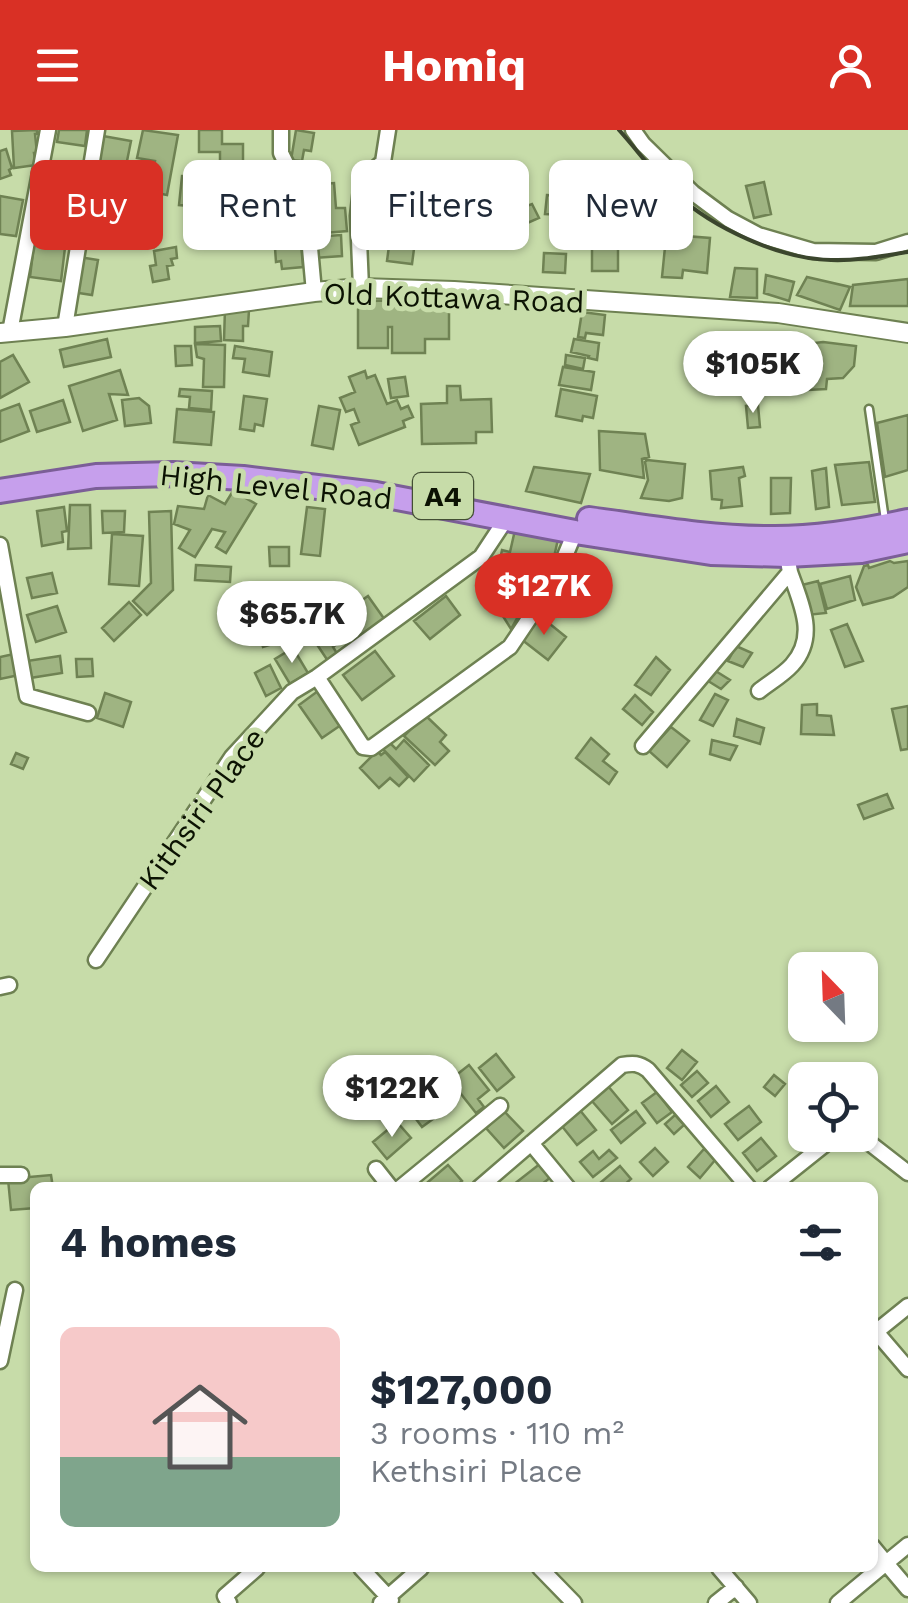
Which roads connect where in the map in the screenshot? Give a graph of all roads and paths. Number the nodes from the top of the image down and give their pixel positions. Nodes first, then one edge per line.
1 (48, 130) edge
2 (97, 130) edge
3 (280, 130) edge
4 (388, 130) edge
5 (633, 130) edge
6 (908, 242) edge
7 (361, 288) junction
8 (314, 292) junction
9 (65, 327) junction
10 (5, 332) edge
11 (908, 332) edge
12 (868, 409) dead end
13 (0, 481) edge
14 (0, 492) edge
15 (506, 519) junction
16 (897, 523) edge
17 (575, 532) junction
18 (908, 541) edge
19 (0, 545) edge
20 (788, 564) junction
21 (317, 677) junction
22 (759, 691) dead end
23 (88, 713) dead end
24 (642, 746) dead end
25 (96, 960) dead end
26 (500, 1106) dead end
27 (532, 1143) junction
28 (878, 1150) edge
29 (815, 1152) edge
30 (376, 1170) dead end
31 (908, 1173) edge
32 (0, 1175) edge
33 (21, 1175) dead end
34 (386, 1182) edge
35 (407, 1182) edge
36 (486, 1182) edge
37 (563, 1182) edge
38 (744, 1182) edge
39 (778, 1182) edge
40 (15, 1290) dead end
41 (908, 1306) edge
42 (878, 1328) edge
43 (878, 1335) edge
44 (0, 1361) edge
45 (908, 1369) edge
46 (908, 1545) edge
47 (878, 1553) edge
48 (886, 1563) junction
49 (878, 1570) edge
50 (252, 1572) edge
51 (365, 1572) edge
52 (417, 1572) edge
53 (544, 1572) edge
54 (723, 1572) edge
55 (875, 1572) edge
56 (736, 1587) junction
57 (908, 1588) edge
58 (388, 1601) edge
59 (228, 1603) edge
60 (574, 1603) edge
61 (716, 1603) edge
62 (749, 1603) edge
63 (838, 1603) edge

1 - 10 street
2 - 9 street
3 - 8 street
4 - 7 street
5 - 6 street
7 - 8 street, Old Kottawa Road
7 - 11 street, Old Kottawa Road
8 - 9 street, Old Kottawa Road
9 - 10 street, Old Kottawa Road
12 - 16 lane
13 - 16 highway, High Level Road / A4
14 - 15 highway, High Level Road / A4
15 - 17 highway, High Level Road / A4
15 - 21 street, Kithsiri Place
17 - 20 highway, High Level Road / A4
17 - 21 street
18 - 20 highway, High Level Road / A4
19 - 23 street
20 - 22 street
20 - 24 street
21 - 25 street, Kithsiri Place
26 - 35 street
27 - 36 street
27 - 37 street
27 - 38 street
28 - 31 street
29 - 39 street
30 - 34 street
32 - 33 street
40 - 44 street
41 - 42 street
43 - 45 street
46 - 48 street
47 - 48 street
48 - 49 street
48 - 57 street
50 - 59 street
51 - 58 street
52 - 58 street
53 - 60 street
54 - 56 street
55 - 63 street
56 - 61 street
56 - 62 street

